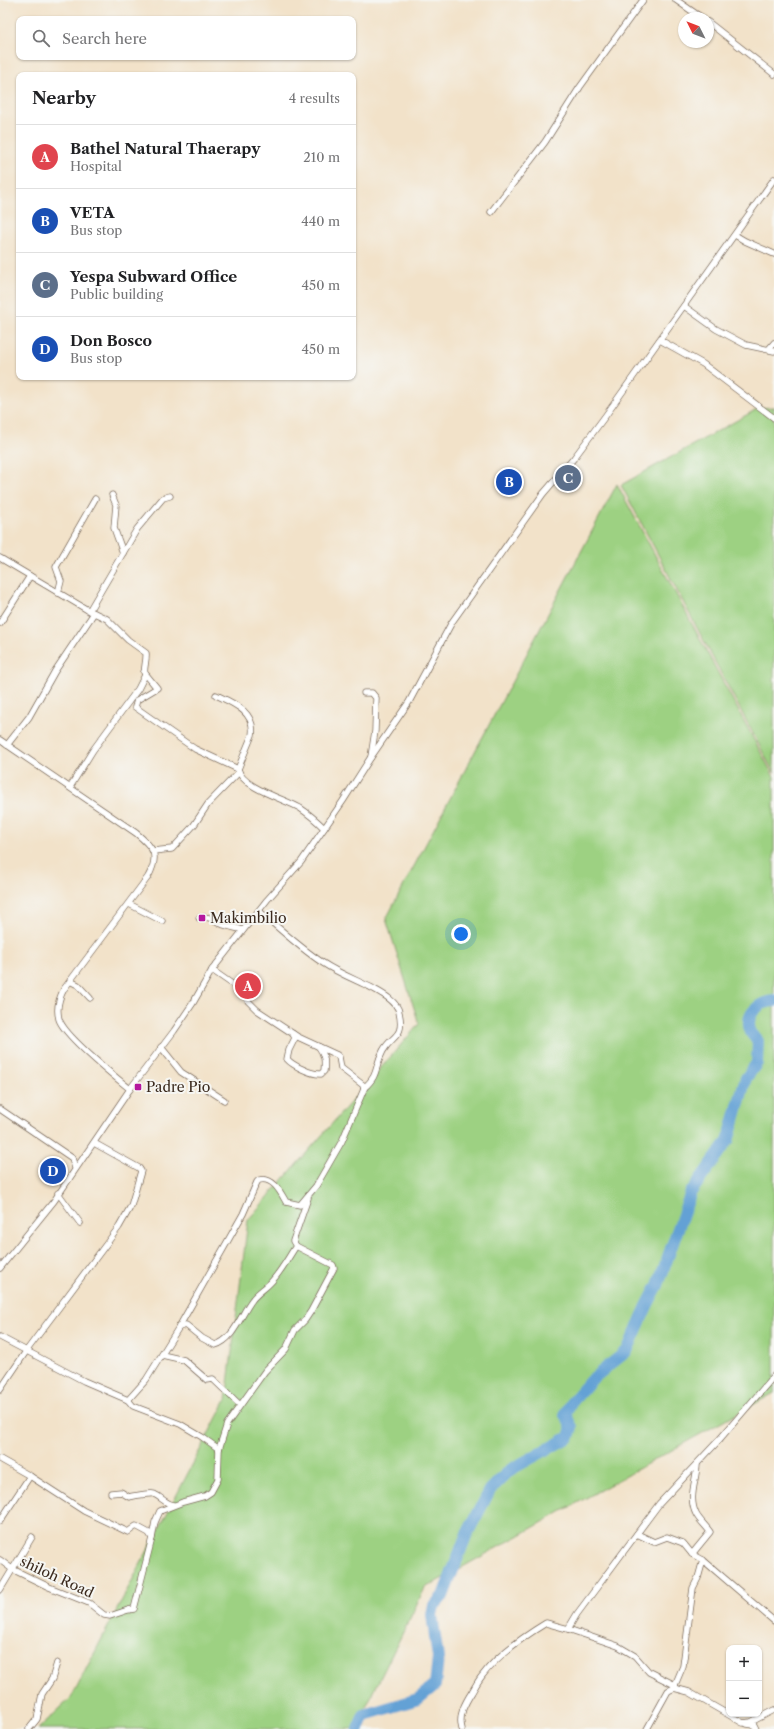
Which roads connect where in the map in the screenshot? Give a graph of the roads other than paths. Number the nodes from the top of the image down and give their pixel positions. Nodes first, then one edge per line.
1 (643, 0) edge
2 (676, 0) edge
3 (693, 12) edge
4 (714, 27) edge
5 (774, 74) edge
6 (774, 179) edge
7 (491, 212) dead end
8 (735, 235) junction
9 (774, 254) edge
10 (684, 306) junction
11 (660, 340) junction
12 (774, 342) edge
13 (772, 350) edge
14 (774, 418) edge
15 (112, 495) dead end
16 (170, 496) dead end
17 (95, 500) dead end
18 (123, 553) junction
19 (0, 558) edge
20 (30, 576) junction
21 (58, 593) junction
22 (92, 612) junction
23 (0, 623) edge
24 (144, 672) junction
25 (364, 693) dead end
26 (216, 695) dead end
27 (0, 740) edge
28 (7, 744) junction
29 (371, 757) junction
30 (239, 771) junction
31 (70, 787) junction
32 (324, 828) junction
33 (153, 851) junction
34 (129, 904) junction
35 (259, 911) junction
36 (199, 918) dead end
37 (162, 920) dead end
38 (243, 930) junction
39 (212, 970) junction
40 (70, 982) junction
41 (90, 998) dead end
42 (292, 1032) junction
43 (318, 1046) junction
44 (161, 1047) junction
45 (364, 1088) junction
46 (130, 1089) junction
47 (224, 1100) dead end
48 (0, 1109) edge
49 (94, 1143) junction
50 (75, 1168) junction
51 (58, 1193) junction
52 (308, 1198) junction
53 (80, 1223) dead end
54 (296, 1246) junction
55 (0, 1268) edge
56 (179, 1327) junction
57 (0, 1337) edge
58 (27, 1350) junction
59 (162, 1355) junction
60 (774, 1376) edge
61 (0, 1390) edge
62 (128, 1400) junction
63 (240, 1405) junction
64 (219, 1449) junction
65 (0, 1459) edge
66 (696, 1465) junction
67 (30, 1476) junction
68 (111, 1493) dead end
69 (173, 1505) junction
70 (0, 1521) edge
71 (637, 1534) junction
72 (32, 1537) dead end
73 (152, 1538) junction
74 (692, 1554) junction
75 (0, 1560) edge
76 (703, 1560) junction
77 (12, 1569) junction
78 (0, 1590) edge
79 (774, 1622) edge
80 (568, 1629) junction
81 (57, 1663) dead end
82 (675, 1686) junction
83 (774, 1710) edge
84 (743, 1723) junction
85 (753, 1728) edge
86 (29, 1729) edge
87 (462, 1729) edge
88 (647, 1729) edge

1 - 7 street
2 - 3 street
4 - 5 street
6 - 8 street
8 - 9 street
8 - 10 street
10 - 11 street
10 - 13 street
11 - 14 street
11 - 29 street
12 - 13 street
15 - 18 street
16 - 18 street
17 - 21 street
18 - 22 street
19 - 20 street
20 - 21 street
20 - 23 street
21 - 22 street
22 - 24 street
22 - 28 street
24 - 30 street
24 - 31 street
25 - 29 street
26 - 30 street
27 - 28 street
28 - 31 street
29 - 32 street
30 - 32 street
30 - 33 street
31 - 33 street
32 - 35 street
33 - 34 street
34 - 37 street
34 - 40 street
35 - 38 street
35 - 45 street
36 - 38 street
38 - 39 street
39 - 42 street
39 - 44 street
40 - 41 street
40 - 46 street
42 - 43 street
42 - 43 street
43 - 45 street
44 - 46 street
44 - 47 street
45 - 52 street
46 - 49 street
48 - 50 street
49 - 50 street
49 - 58 street
50 - 51 street
51 - 53 street
51 - 55 street
52 - 54 street
52 - 56 street
54 - 56 street
54 - 63 street
56 - 59 street
57 - 58 street
58 - 61 street
58 - 62 street
59 - 62 street
59 - 63 street
60 - 66 street
62 - 64 street
63 - 64 street
64 - 69 street
65 - 67 street
66 - 71 street
66 - 74 street
67 - 70 street
67 - 73 street
68 - 69 street
69 - 73 street
71 - 74 street
71 - 80 street
72 - 77 street
73 - 77 street, shiloh Road
74 - 76 street
75 - 77 street, shiloh Road
76 - 79 street
76 - 82 street
77 - 78 street
80 - 82 street
80 - 87 street
81 - 86 street
82 - 84 street
82 - 88 street
83 - 84 street
84 - 85 street

